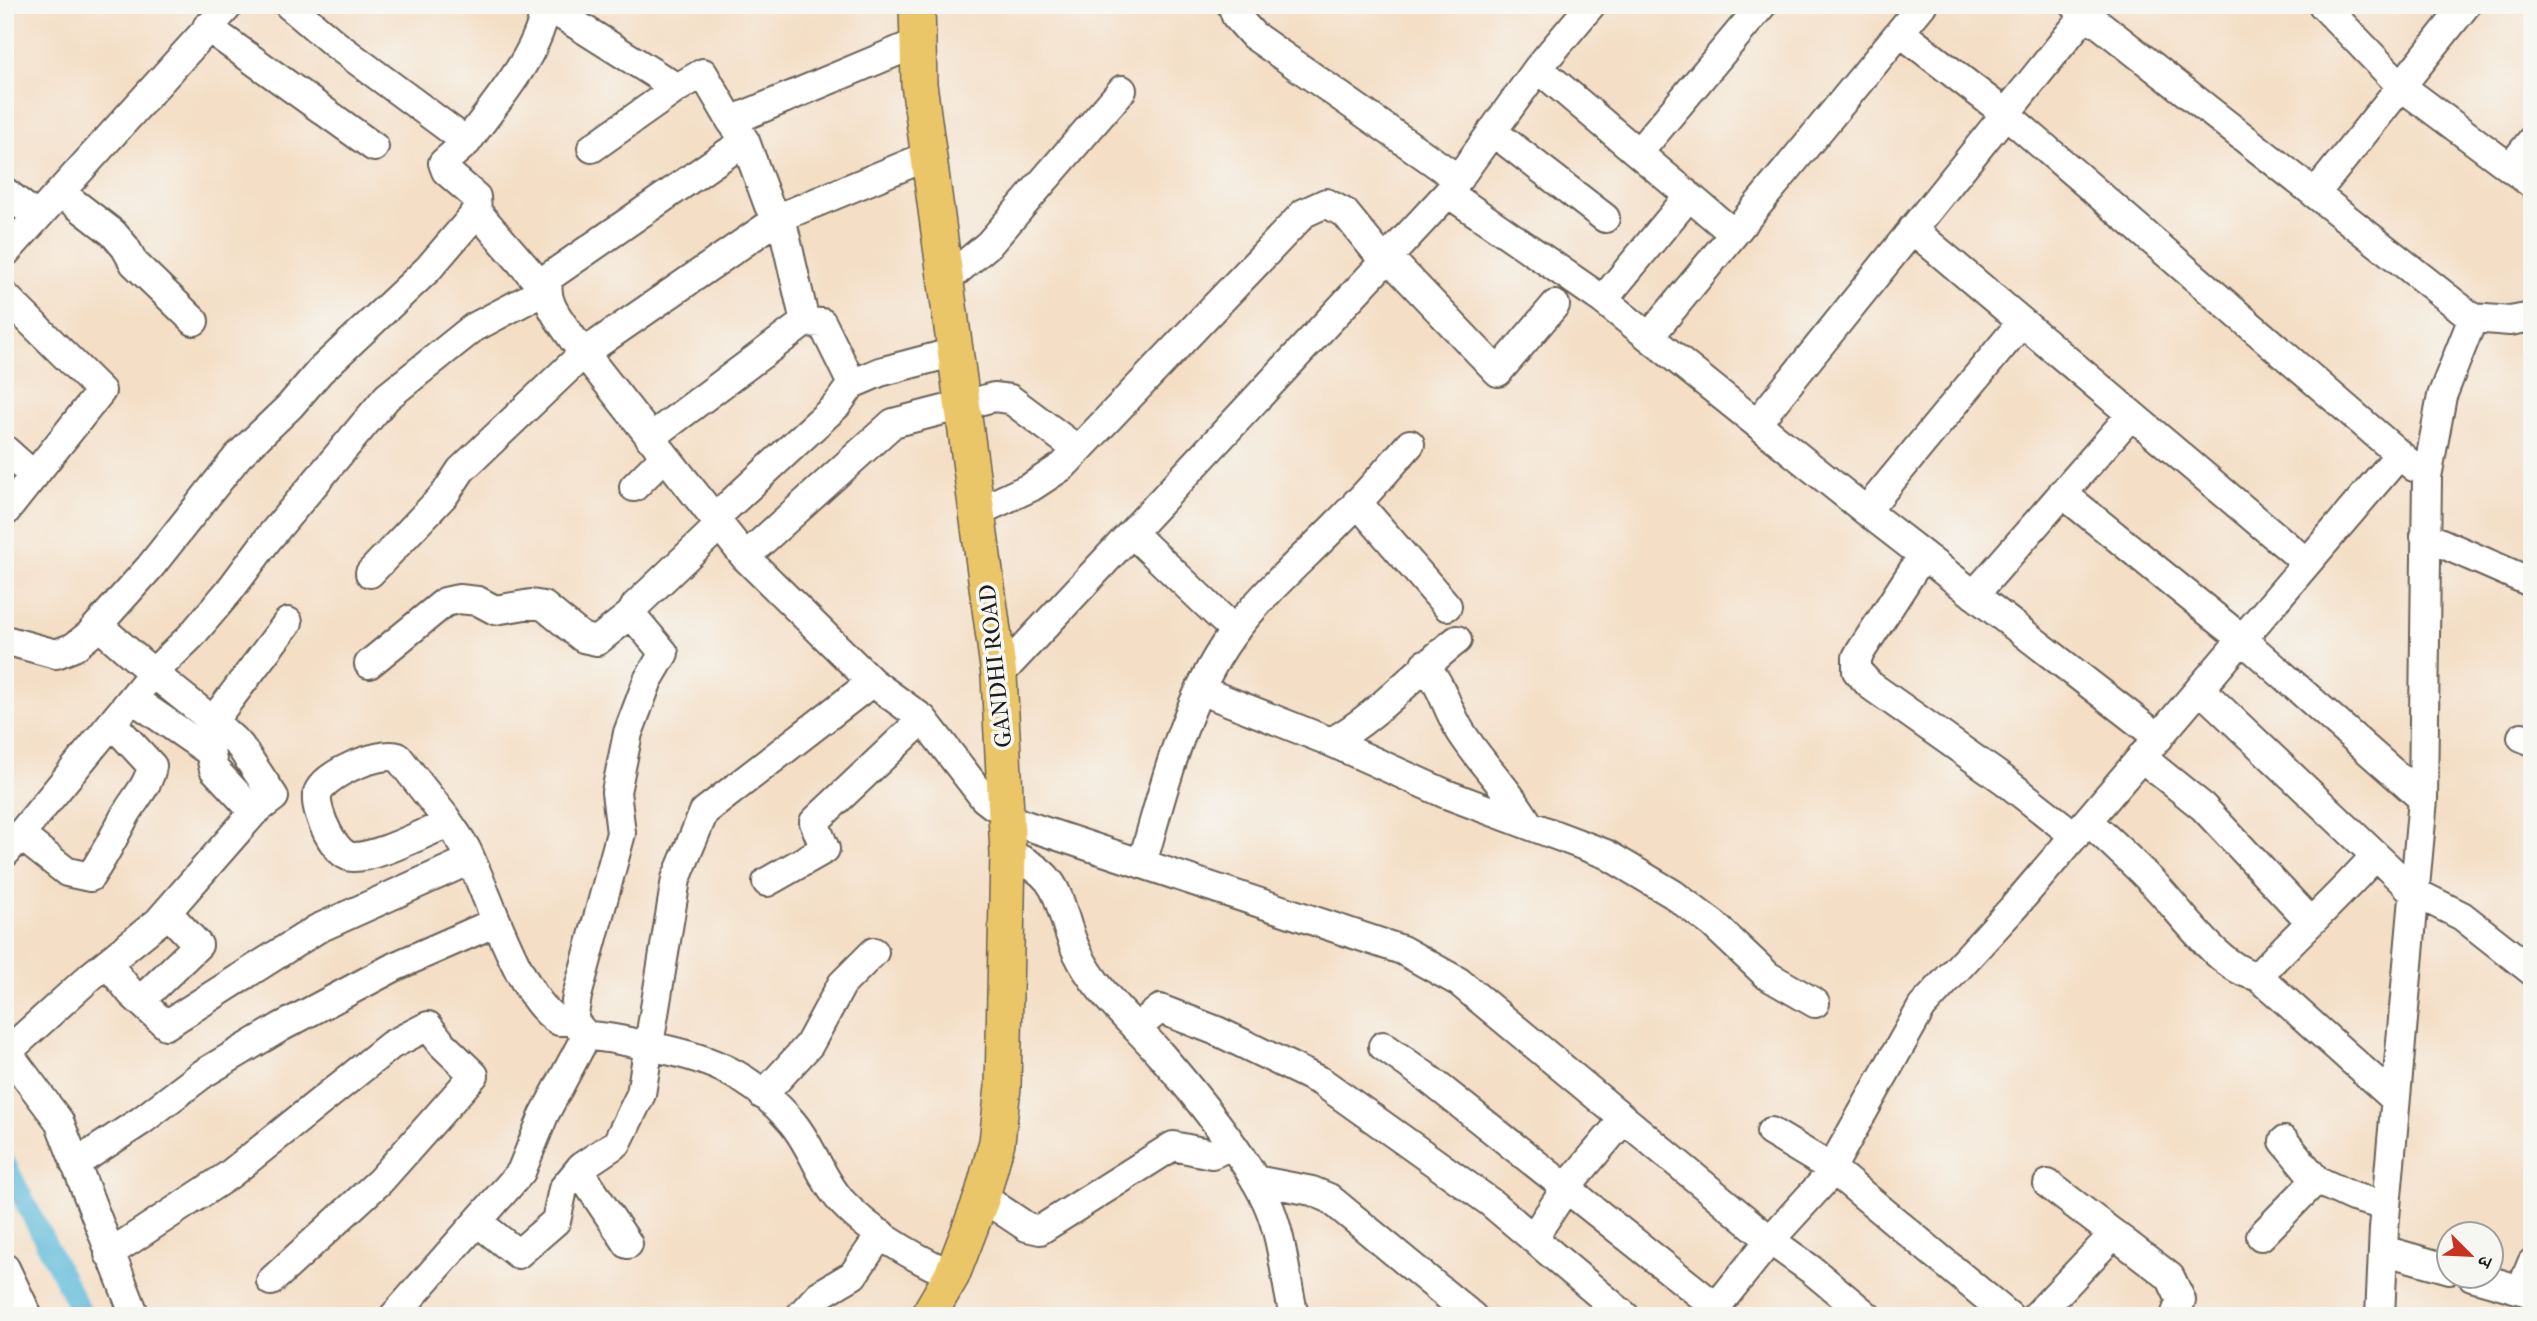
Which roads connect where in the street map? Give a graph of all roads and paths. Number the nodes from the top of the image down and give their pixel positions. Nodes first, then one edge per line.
1 (229, 5) edge
2 (289, 5) edge
3 (546, 5) edge
4 (916, 5) edge
5 (1232, 5) edge
6 (1591, 5) edge
7 (1762, 5) edge
8 (1922, 5) edge
9 (2323, 5) edge
10 (2466, 5) edge
11 (2085, 8) edge
12 (207, 27) junction
13 (1900, 32) junction
14 (917, 43) junction
15 (1538, 68) junction
16 (2402, 87) junction
17 (677, 88) junction
18 (1122, 90) dead end
19 (2006, 114) junction
20 (738, 131) junction
21 (1492, 131) junction
22 (2532, 140) edge
23 (467, 142) junction
24 (374, 147) dead end
25 (592, 148) dead end
26 (1638, 153) junction
27 (928, 156) junction
28 (2521, 176) edge
29 (1453, 186) junction
30 (5, 192) edge
31 (61, 193) junction
32 (2315, 194) junction
33 (1689, 196) junction
34 (475, 213) junction
35 (36, 216) junction
36 (781, 217) junction
37 (1605, 218) dead end
38 (1912, 229) junction
39 (1733, 233) junction
40 (5, 253) edge
41 (1386, 259) junction
42 (945, 281) junction
43 (545, 290) junction
44 (5, 296) edge
45 (1603, 300) junction
46 (1555, 304) dead end
47 (2532, 317) edge
48 (2473, 318) junction
49 (194, 321) dead end
50 (805, 322) junction
51 (2022, 322) junction
52 (1649, 337) junction
53 (955, 352) junction
54 (584, 353) junction
55 (852, 384) junction
56 (963, 406) junction
57 (2131, 415) junction
58 (1757, 423) junction
59 (1410, 444) dead end
60 (658, 447) junction
61 (5, 450) edge
62 (1078, 450) junction
63 (2399, 455) junction
64 (34, 476) junction
65 (2427, 477) junction
66 (634, 487) dead end
67 (2062, 493) junction
68 (1357, 502) junction
69 (1866, 511) junction
70 (5, 512) edge
71 (977, 512) junction
72 (718, 520) junction
73 (1132, 533) junction
74 (2425, 536) junction
75 (1923, 555) junction
76 (745, 557) junction
77 (2307, 563) junction
78 (370, 573) dead end
79 (2531, 577) edge
80 (1974, 595) junction
81 (1447, 606) dead end
82 (631, 614) junction
83 (288, 622) dead end
84 (98, 625) junction
85 (1235, 631) junction
86 (2242, 639) junction
87 (5, 640) edge
88 (1457, 640) dead end
89 (369, 664) dead end
90 (1425, 664) junction
91 (153, 673) junction
92 (999, 675) junction
93 (872, 682) junction
94 (2200, 689) junction
95 (1200, 690) junction
96 (132, 699) junction
97 (923, 719) junction
98 (213, 721) junction
99 (113, 723) junction
100 (1331, 742) junction
101 (2150, 748) junction
102 (2423, 799) junction
103 (254, 812) junction
104 (1007, 813) junction
105 (449, 823) junction
106 (1529, 825) junction
107 (2081, 828) junction
108 (13, 844) edge
109 (1008, 854) junction
110 (2374, 856) junction
111 (470, 860) junction
112 (1142, 864) junction
113 (767, 882) dead end
114 (2414, 892) junction
115 (167, 912) junction
116 (2310, 921) junction
117 (496, 922) junction
118 (874, 952) dead end
119 (107, 963) junction
120 (2532, 971) edge
121 (2258, 976) junction
122 (140, 1001) junction
123 (1815, 1003) dead end
124 (579, 1028) junction
125 (1136, 1028) junction
126 (647, 1046) junction
127 (1383, 1046) dead end
128 (6, 1051) edge
129 (764, 1095) junction
130 (2395, 1099) junction
131 (1624, 1119) junction
132 (1771, 1132) dead end
133 (2284, 1141) dead end
134 (1230, 1146) junction
135 (75, 1164) junction
136 (581, 1167) junction
137 (1831, 1168) junction
138 (1255, 1180) junction
139 (2316, 1180) junction
140 (2048, 1184) dead end
141 (1566, 1188) junction
142 (982, 1197) junction
143 (2386, 1206) junction
144 (479, 1223) junction
145 (881, 1234) junction
146 (2114, 1234) junction
147 (2261, 1236) dead end
148 (1533, 1238) junction
149 (1770, 1240) junction
150 (628, 1244) dead end
151 (2383, 1250) junction
152 (109, 1254) junction
153 (2532, 1263) edge
154 (2436, 1265) edge
155 (5, 1268) edge
156 (952, 1275) junction
157 (271, 1282) dead end
158 (2506, 1285) edge
159 (2526, 1291) edge
160 (1291, 1304) edge
161 (406, 1312) edge
162 (1712, 1312) edge
163 (28, 1316) edge
164 (135, 1316) edge
165 (800, 1316) edge
166 (928, 1316) edge
167 (1272, 1316) edge
168 (1472, 1316) edge
169 (1625, 1316) edge
170 (1867, 1316) edge
171 (2009, 1316) edge
172 (2035, 1316) edge
173 (2175, 1316) edge
174 (2380, 1316) edge

1 - 12 street
2 - 23 street
3 - 17 street
3 - 23 street
4 - 14 main road, GANDHI ROAD
5 - 29 street
6 - 15 street
7 - 26 street
8 - 13 street
9 - 16 street
10 - 16 street
11 - 19 street
11 - 32 street
12 - 24 street
12 - 31 street
13 - 19 street
13 - 39 street
14 - 20 street
14 - 27 main road, GANDHI ROAD
15 - 21 street
15 - 26 street
16 - 28 street
16 - 32 street
17 - 20 street
17 - 25 street
18 - 42 street
19 - 38 street
19 - 63 street
20 - 36 street
20 - 43 street
21 - 29 street
21 - 37 street
22 - 28 street
23 - 34 street
26 - 33 street
27 - 36 street
27 - 42 main road, GANDHI ROAD
29 - 41 street
29 - 45 street
30 - 35 street
31 - 35 street
31 - 49 street
32 - 48 street
33 - 39 street
33 - 45 street
34 - 43 street
34 - 84 street
35 - 40 street
36 - 50 street
36 - 54 street
38 - 51 street
38 - 58 street
39 - 52 street
41 - 46 street
41 - 62 street
41 - 73 street
42 - 53 main road, GANDHI ROAD
43 - 54 street
43 - 91 street
44 - 64 street
45 - 52 street
47 - 48 street
48 - 65 street
50 - 55 street
50 - 60 street
51 - 57 street
51 - 69 street
52 - 58 street
53 - 55 street
53 - 56 main road, GANDHI ROAD
54 - 60 street
54 - 78 street
55 - 72 street
56 - 62 street
56 - 71 main road, GANDHI ROAD
56 - 76 street
57 - 67 street
57 - 77 street
58 - 69 street
59 - 68 street
60 - 66 street
60 - 72 street
61 - 64 street
62 - 71 street
63 - 65 street
63 - 77 street
64 - 70 street
65 - 74 street
67 - 80 street
67 - 86 street
68 - 81 street
68 - 85 street
69 - 75 street
71 - 92 main road, GANDHI ROAD
72 - 76 street
72 - 82 street
73 - 85 street
73 - 92 street
74 - 79 street
74 - 102 street
75 - 80 street
75 - 107 street
76 - 93 street
77 - 86 street
80 - 101 street
82 - 89 street
82 - 124 street
83 - 98 street
84 - 87 street
84 - 91 street
85 - 95 street
86 - 94 street
86 - 102 street
88 - 90 street
90 - 100 street
90 - 106 street
91 - 96 street
91 - 98 street
92 - 104 main road, GANDHI ROAD
93 - 97 street
93 - 126 street
94 - 101 street
94 - 110 street
95 - 100 street
95 - 112 street
96 - 99 street
96 - 103 street
97 - 104 street
97 - 113 street
98 - 103 street
99 - 108 street
99 - 108 street
100 - 106 street
101 - 107 street
101 - 116 street
102 - 114 street
103 - 115 street
104 - 109 main road, GANDHI ROAD
104 - 112 street
105 - 105 street
105 - 111 street
106 - 123 street
107 - 121 street
107 - 137 street
109 - 125 street
109 - 142 main road, GANDHI ROAD
110 - 114 street
110 - 116 street
111 - 117 street
111 - 122 street
112 - 131 street
114 - 120 street
114 - 130 street
115 - 119 street
115 - 122 street
116 - 121 street
117 - 124 street
117 - 135 street
118 - 129 street
119 - 122 street
119 - 128 street
121 - 130 street
124 - 126 street
124 - 144 street
125 - 134 street
125 - 148 street
126 - 129 street
126 - 136 street
127 - 141 street
128 - 135 street
129 - 145 street
130 - 143 street
131 - 141 street
131 - 149 street
132 - 137 street
133 - 139 street
134 - 138 street
134 - 142 street
135 - 152 street
136 - 144 street
136 - 150 street
137 - 149 street
137 - 171 street
138 - 160 street
138 - 168 street
139 - 143 street
139 - 147 street
140 - 146 street
141 - 148 street
141 - 162 street
142 - 156 main road, GANDHI ROAD
143 - 151 street
144 - 161 street
145 - 156 street
145 - 165 street
146 - 172 street
146 - 173 street
148 - 169 street
149 - 162 street
149 - 170 street
151 - 154 street
151 - 174 street
152 - 157 street
152 - 164 street
153 - 159 street
155 - 163 street
156 - 166 main road, GANDHI ROAD
158 - 159 street
160 - 167 street

